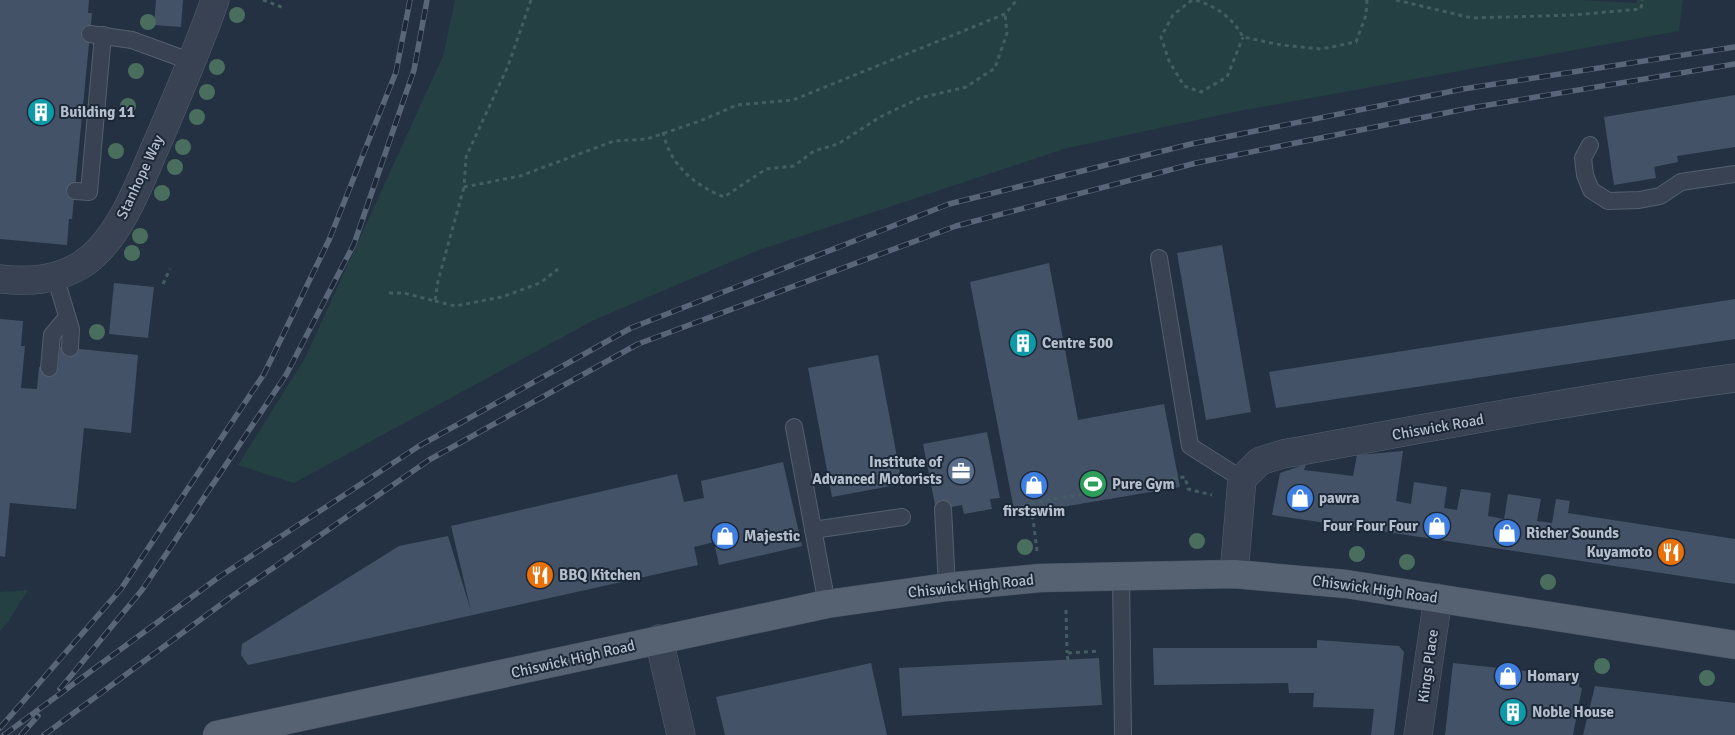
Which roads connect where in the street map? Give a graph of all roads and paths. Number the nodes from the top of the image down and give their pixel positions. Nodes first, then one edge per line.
1 (215, 0) edge
2 (263, 0) edge
3 (531, 0) edge
4 (1017, 0) edge
5 (1194, 0) edge
6 (1366, 0) edge
7 (1396, 0) edge
8 (1642, 0) edge
9 (284, 8) dead end
10 (1005, 14) junction
11 (1243, 37) junction
12 (192, 62) junction
13 (663, 132) junction
14 (1590, 146) dead end
15 (1735, 174) edge
16 (464, 186) junction
17 (75, 191) dead end
18 (1160, 258) dead end
19 (170, 269) dead end
20 (558, 269) dead end
21 (55, 276) junction
22 (0, 279) edge
23 (163, 284) dead end
24 (389, 293) dead end
25 (435, 301) junction
26 (67, 316) junction
27 (70, 348) dead end
28 (49, 368) dead end
29 (1735, 378) edge
30 (794, 427) dead end
31 (1241, 490) junction
32 (943, 509) dead end
33 (902, 517) dead end
34 (813, 530) junction
35 (1234, 574) junction
36 (1121, 576) junction
37 (1040, 578) junction
38 (947, 587) junction
39 (1438, 598) junction
40 (827, 604) junction
41 (1066, 610) dead end
42 (659, 639) junction
43 (1735, 645) edge
44 (1122, 649) junction
45 (1067, 653) junction
46 (1068, 660) dead end
47 (218, 735) edge
48 (681, 735) edge
49 (1123, 735) edge
50 (1418, 735) edge

1 - 12 street, Stanhope Way
2 - 9 path
3 - 16 path
4 - 10 path
5 - 11 path
5 - 11 path
6 - 11 path
7 - 8 path
10 - 13 path
10 - 13 path
12 - 17 lane
12 - 21 street, Stanhope Way
13 - 16 path
14 - 15 lane
16 - 25 path
18 - 31 lane
19 - 23 path
20 - 25 path
21 - 22 street, Stanhope Way
21 - 26 lane
24 - 25 path
26 - 27 lane
26 - 28 lane
29 - 31 street, Chiswick Road
30 - 34 lane
31 - 35 street
31 - 37 path
32 - 38 lane
33 - 34 lane
34 - 40 lane
35 - 36 main road, Chiswick High Road
35 - 39 main road, Chiswick High Road
36 - 37 main road, Chiswick High Road
36 - 44 lane
37 - 38 main road, Chiswick High Road
38 - 40 main road, Chiswick High Road
39 - 43 main road, Chiswick High Road
39 - 50 street, Kings Place
40 - 42 main road, Chiswick High Road
41 - 45 path
42 - 47 main road, Chiswick High Road
42 - 48 street
44 - 45 path
44 - 49 lane
45 - 46 path

